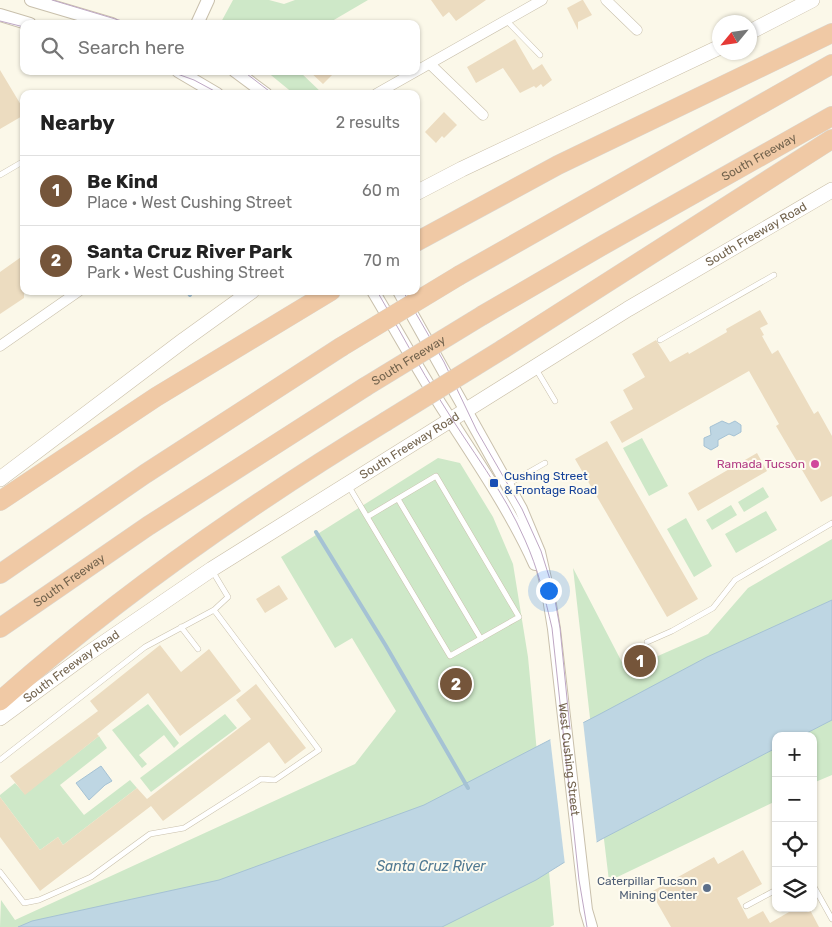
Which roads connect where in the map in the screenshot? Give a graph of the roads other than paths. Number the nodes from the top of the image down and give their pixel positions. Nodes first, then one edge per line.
1 (31, 0) edge
2 (208, 0) edge
3 (542, 0) edge
4 (606, 0) edge
5 (812, 0) edge
6 (0, 14) edge
7 (98, 20) edge
8 (199, 20) edge
9 (506, 20) junction
10 (20, 21) edge
11 (757, 28) edge
12 (637, 30) dead end
13 (832, 33) edge
14 (712, 51) edge
15 (540, 55) dead end
16 (430, 64) junction
17 (832, 64) edge
18 (420, 70) edge
19 (185, 75) edge
20 (240, 75) edge
21 (410, 75) edge
22 (210, 90) edge
23 (260, 90) edge
24 (383, 90) edge
25 (483, 115) dead end
26 (832, 116) edge
27 (832, 139) edge
28 (20, 163) edge
29 (0, 175) edge
30 (832, 190) edge
31 (420, 191) edge
32 (420, 240) edge
33 (774, 275) dead end
34 (73, 295) edge
35 (246, 295) edge
36 (375, 295) edge
37 (401, 295) edge
38 (323, 296) edge
39 (660, 340) dead end
40 (0, 346) edge
41 (535, 367) junction
42 (555, 401) dead end
43 (466, 410) junction
44 (451, 420) junction
45 (545, 463) dead end
46 (0, 479) edge
47 (508, 484) junction
48 (347, 485) junction
49 (398, 499) junction
50 (0, 501) edge
51 (367, 517) junction
52 (832, 523) edge
53 (212, 569) junction
54 (0, 574) edge
55 (548, 592) junction
56 (214, 610) junction
57 (181, 627) junction
58 (0, 628) edge
59 (481, 639) junction
60 (647, 642) dead end
61 (198, 649) dead end
62 (0, 701) edge
63 (0, 718) edge
64 (0, 760) edge
65 (0, 872) edge
66 (772, 892) edge
67 (817, 892) edge
68 (746, 906) dead end
69 (832, 919) edge
70 (591, 927) edge

1 - 7 street
2 - 8 street
3 - 9 street
4 - 12 street
5 - 11 main road
6 - 10 street
9 - 15 lane
9 - 16 street
13 - 32 highway
14 - 31 main road
16 - 18 street
16 - 25 street
17 - 54 highway, bridge
19 - 22 street
20 - 23 street
21 - 24 street
26 - 58 highway, South Freeway, bridge
27 - 62 highway, bridge
28 - 29 lane
30 - 41 main road, South Freeway Road
33 - 39 lane
34 - 40 street
35 - 46 main road
36 - 44 street, West Cushing Street
37 - 43 street, West Cushing Street
38 - 50 highway
41 - 42 lane
41 - 43 main road, South Freeway Road
43 - 44 main road, South Freeway Road
43 - 47 street, West Cushing Street
44 - 48 main road, South Freeway Road
44 - 55 street, West Cushing Street
45 - 47 lane
47 - 55 street, West Cushing Street
48 - 51 lane
48 - 53 main road, South Freeway Road
49 - 51 lane
49 - 59 lane
49 - 59 lane
51 - 59 lane
52 - 60 lane
53 - 56 lane
53 - 63 main road, South Freeway Road
55 - 70 street, West Cushing Street
56 - 57 lane
56 - 65 lane
57 - 61 lane
57 - 64 lane
66 - 68 lane
67 - 69 lane

